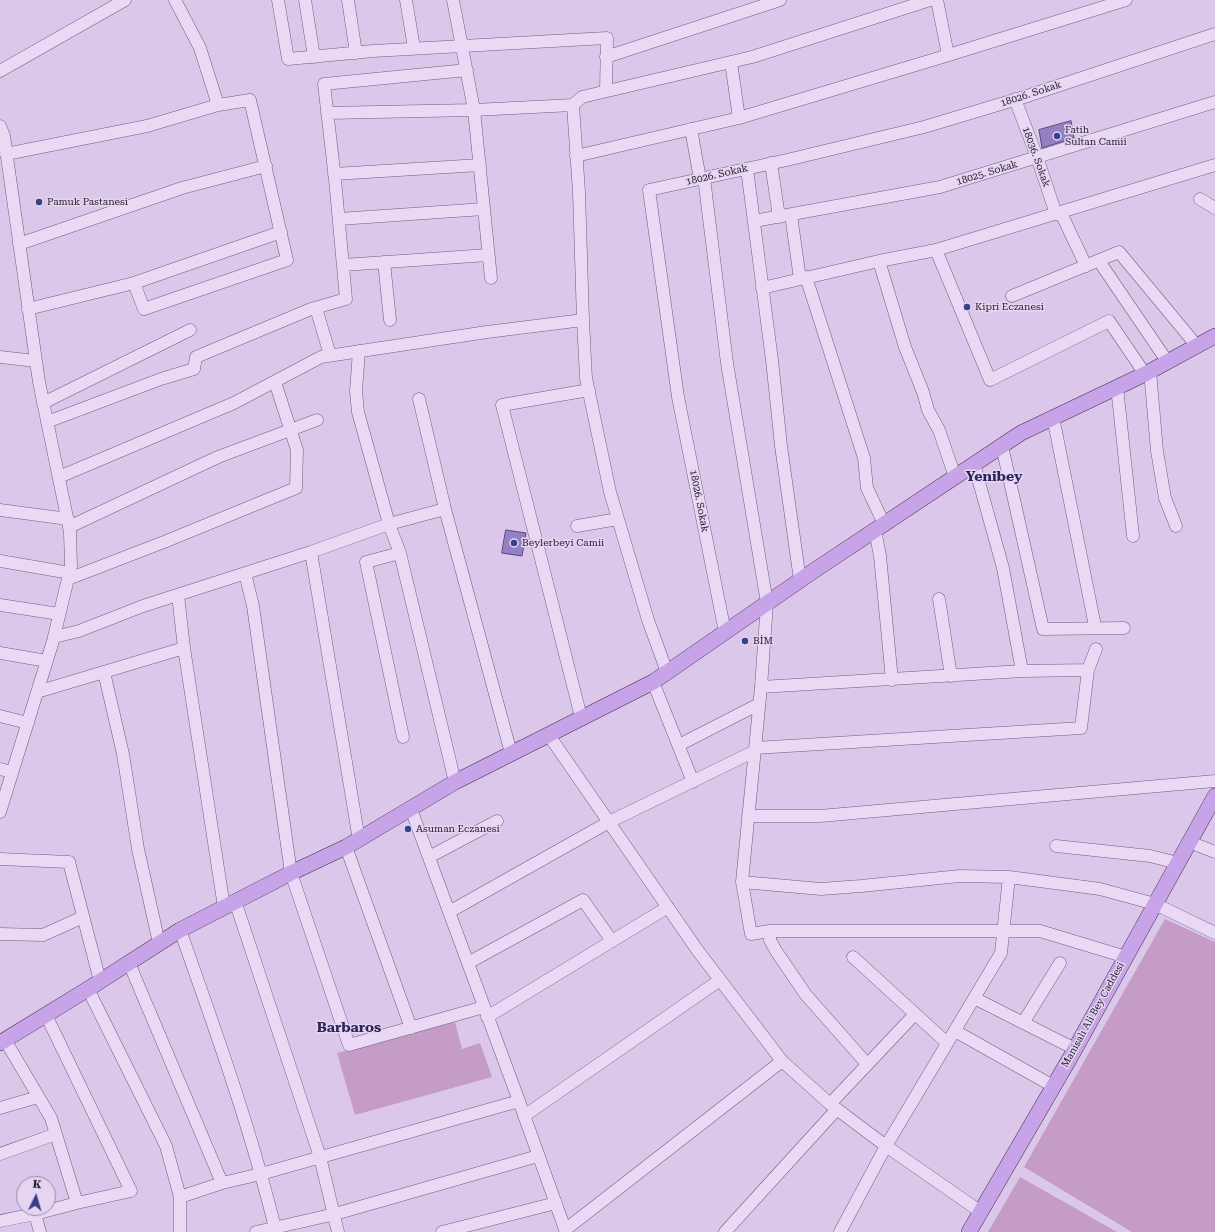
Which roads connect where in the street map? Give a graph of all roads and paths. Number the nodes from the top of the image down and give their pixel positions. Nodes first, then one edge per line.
1 (125, 0) edge
2 (175, 0) edge
3 (278, 0) edge
4 (305, 0) edge
5 (348, 0) edge
6 (406, 0) edge
7 (453, 0) edge
8 (780, 0) edge
9 (930, 0) edge
10 (937, 0) edge
11 (1126, 0) edge
12 (1215, 34) edge
13 (462, 46) junction
14 (414, 48) junction
15 (356, 53) junction
16 (948, 55) junction
17 (314, 57) junction
18 (606, 57) junction
19 (731, 62) junction
20 (467, 70) junction
21 (0, 71) edge
22 (606, 91) junction
23 (1015, 100) junction
24 (1215, 102) edge
25 (218, 105) junction
26 (573, 105) junction
27 (474, 110) junction
28 (327, 113) junction
29 (739, 118) junction
30 (0, 126) edge
31 (690, 129) junction
32 (6, 154) junction
33 (576, 156) junction
34 (1037, 157) junction
35 (771, 163) junction
36 (480, 165) junction
37 (1215, 165) edge
38 (266, 166) junction
39 (747, 169) junction
40 (334, 174) junction
41 (702, 179) junction
42 (1200, 199) dead end
43 (1215, 208) edge
44 (484, 209) junction
45 (1058, 213) junction
46 (785, 216) junction
47 (338, 220) junction
48 (754, 221) junction
49 (281, 232) junction
50 (19, 244) junction
51 (936, 250) junction
52 (488, 255) junction
53 (879, 261) junction
54 (1099, 261) junction
55 (384, 262) junction
56 (343, 265) junction
57 (1086, 266) junction
58 (491, 278) dead end
59 (803, 278) junction
60 (134, 283) junction
61 (762, 288) junction
62 (1012, 296) dead end
63 (316, 308) junction
64 (28, 309) junction
65 (390, 320) dead end
66 (583, 320) junction
67 (190, 330) dead end
68 (1215, 336) edge
69 (1197, 346) junction
70 (359, 351) junction
71 (330, 356) junction
72 (0, 357) edge
73 (36, 361) junction
74 (1167, 361) junction
75 (1148, 373) junction
76 (274, 382) junction
77 (1117, 387) junction
78 (589, 390) junction
79 (419, 399) dead end
80 (43, 404) junction
81 (1053, 417) junction
82 (316, 420) dead end
83 (47, 422) junction
84 (290, 430) junction
85 (1002, 446) junction
86 (974, 464) junction
87 (59, 477) junction
88 (955, 477) junction
89 (445, 509) junction
90 (0, 510) edge
91 (618, 519) junction
92 (68, 523) junction
93 (389, 524) junction
94 (578, 526) dead end
95 (1176, 526) dead end
96 (879, 527) junction
97 (1133, 536) dead end
98 (311, 552) junction
99 (400, 553) junction
100 (0, 561) edge
101 (245, 573) junction
102 (69, 576) junction
103 (800, 580) junction
104 (178, 595) junction
105 (939, 599) dead end
106 (767, 603) junction
107 (0, 604) edge
108 (59, 614) junction
109 (1094, 621) dead end
110 (1124, 628) dead end
111 (725, 632) junction
112 (54, 637) junction
113 (184, 648) junction
114 (1096, 649) dead end
115 (0, 653) edge
116 (47, 661) junction
117 (1088, 670) junction
118 (104, 672) junction
119 (667, 672) junction
120 (1022, 672) junction
121 (951, 676) junction
122 (892, 680) junction
123 (652, 682) junction
124 (761, 687) junction
125 (37, 692) junction
126 (759, 704) junction
127 (0, 716) edge
128 (581, 717) junction
129 (28, 723) junction
130 (548, 734) junction
131 (402, 737) dead end
132 (679, 745) junction
133 (755, 750) junction
134 (511, 753) junction
135 (0, 769) edge
136 (12, 772) junction
137 (1215, 781) edge
138 (455, 782) junction
139 (693, 782) junction
140 (1215, 796) edge
141 (1, 804) edge
142 (411, 809) junction
143 (748, 816) junction
144 (497, 821) dead end
145 (609, 822) junction
146 (1189, 842) junction
147 (352, 844) junction
148 (1056, 846) dead end
149 (1215, 852) edge
150 (429, 857) junction
151 (0, 859) edge
152 (1178, 863) junction
153 (291, 873) junction
154 (1009, 876) junction
155 (742, 882) junction
156 (230, 904) junction
157 (1155, 904) junction
158 (668, 907) junction
159 (449, 912) junction
160 (83, 917) junction
161 (180, 930) junction
162 (770, 931) junction
163 (1003, 931) junction
164 (1215, 933) edge
165 (0, 934) edge
166 (612, 941) junction
167 (159, 943) junction
168 (853, 957) dead end
169 (1126, 957) junction
170 (129, 963) junction
171 (468, 963) junction
172 (1060, 963) dead end
173 (720, 980) junction
174 (94, 985) junction
175 (974, 998) junction
176 (486, 1012) junction
177 (915, 1014) junction
178 (46, 1015) junction
179 (1023, 1023) junction
180 (411, 1028) junction
181 (955, 1031) junction
182 (2, 1041) edge
183 (947, 1043) junction
184 (1074, 1049) junction
185 (782, 1060) junction
186 (867, 1064) junction
187 (1053, 1086) junction
188 (38, 1097) junction
189 (519, 1101) junction
190 (834, 1106) junction
191 (0, 1108) edge
192 (524, 1116) junction
193 (56, 1134) junction
194 (886, 1146) junction
195 (0, 1154) edge
196 (538, 1156) junction
197 (320, 1157) junction
198 (261, 1174) junction
199 (222, 1183) junction
200 (180, 1197) junction
201 (77, 1203) junction
202 (556, 1203) junction
203 (56, 1208) edge
204 (981, 1212) junction
205 (334, 1214) junction
206 (23, 1216) edge
207 (36, 1216) edge
208 (0, 1220) edge
209 (276, 1230) edge
210 (566, 1231) edge
211 (40, 1232) edge
212 (180, 1232) edge
213 (256, 1232) edge
214 (338, 1232) edge
215 (442, 1232) edge
216 (725, 1232) edge
217 (840, 1232) edge
218 (969, 1232) edge

1 - 21 street
2 - 25 street
3 - 17 street
4 - 17 street
5 - 15 street
6 - 14 street
7 - 13 street
8 - 18 street
9 - 19 street
10 - 16 street
11 - 16 street
12 - 23 street, 18026. Sokak
13 - 14 street
13 - 18 street
13 - 20 street
14 - 15 street
15 - 17 street
16 - 29 street
18 - 22 street
19 - 22 street
19 - 29 street
20 - 27 street
20 - 28 street
22 - 26 street
23 - 34 street, 18036. Sokak
23 - 35 street, 18026. Sokak
24 - 34 street, 18025. Sokak
25 - 32 street
25 - 38 street
26 - 27 street
26 - 33 street
27 - 28 street
27 - 36 street
28 - 40 street
29 - 31 street
30 - 32 street
31 - 33 street
31 - 41 street
32 - 50 street
33 - 66 street
34 - 45 street, 18036. Sokak
34 - 46 street, 18025. Sokak
35 - 39 street, 18026. Sokak
35 - 46 street
36 - 40 street
36 - 44 street
37 - 45 street
38 - 49 street
38 - 50 street
39 - 41 street, 18026. Sokak
39 - 48 street
40 - 47 street
41 - 106 street
41 - 111 street, 18026. Sokak
42 - 43 street
44 - 47 street
44 - 52 street
45 - 51 street
45 - 57 street, 18036. Sokak
46 - 48 street, 18025. Sokak
46 - 59 street
47 - 56 street
48 - 61 street
49 - 60 street
49 - 60 street
50 - 64 street
51 - 53 street
51 - 75 street
52 - 55 street
52 - 58 street
53 - 59 street
53 - 88 street
54 - 57 street
54 - 69 street
54 - 74 street
55 - 56 street
55 - 65 street
56 - 63 street
57 - 62 street
59 - 61 street
59 - 96 street
60 - 64 street
61 - 103 street
63 - 71 street
63 - 83 street
64 - 73 street
66 - 70 street
66 - 78 street
67 - 80 street
68 - 69 main road
69 - 74 main road
70 - 71 street
70 - 93 street
71 - 76 street
72 - 73 street
73 - 80 street
74 - 75 main road
75 - 77 main road
75 - 95 street
76 - 84 street
76 - 87 street
77 - 81 main road
77 - 97 street
78 - 91 street
78 - 128 street
79 - 89 street
80 - 83 street
81 - 85 main road
81 - 109 street
82 - 84 street
83 - 87 street
84 - 92 street
84 - 102 street
85 - 86 main road
85 - 110 street
86 - 88 main road
86 - 120 street
87 - 92 street
88 - 96 main road
89 - 93 street
89 - 134 street
90 - 92 street
91 - 94 street
91 - 119 street
92 - 102 street
93 - 98 street
93 - 99 street
96 - 103 main road
96 - 122 street
98 - 101 street
98 - 147 street
99 - 131 street
99 - 138 street
100 - 102 street
101 - 104 street
101 - 153 street
102 - 108 street
103 - 106 main road
104 - 112 street
104 - 113 street
105 - 121 street
106 - 111 main road
106 - 124 street
107 - 108 street
108 - 112 street
111 - 119 main road
112 - 116 street
113 - 118 street
113 - 156 street
114 - 117 street
115 - 116 street
116 - 125 street
117 - 120 street
117 - 133 street
118 - 125 street
118 - 167 street
119 - 123 main road
120 - 121 street
121 - 122 street
122 - 124 street
123 - 128 main road
123 - 132 street
124 - 126 street
125 - 129 street
126 - 132 street
126 - 133 street
127 - 129 street
128 - 130 main road
129 - 136 street
130 - 134 main road
130 - 145 street
132 - 139 street
133 - 139 street
133 - 143 street
134 - 138 main road
135 - 136 street
136 - 141 street
137 - 143 street
138 - 142 main road
139 - 145 street
140 - 146 main road, Manisalı Ali Bey Caddesi
142 - 147 main road
142 - 150 street
143 - 155 street
144 - 150 street
145 - 158 street
145 - 159 street
146 - 149 street
146 - 152 main road, Manisalı Ali Bey Caddesi
147 - 153 main road
147 - 180 street
148 - 152 street
150 - 159 street
151 - 160 street
152 - 157 main road, Manisalı Ali Bey Caddesi
153 - 156 main road
153 - 180 street
154 - 155 street
154 - 157 street
154 - 163 street
155 - 162 street
156 - 161 main road
156 - 197 street
157 - 164 street
157 - 169 main road, Manisalı Ali Bey Caddesi
158 - 166 street
158 - 173 street
159 - 171 street
160 - 165 street
160 - 174 street
161 - 167 main road
161 - 198 street
162 - 163 street
162 - 186 street
163 - 169 street
163 - 175 street
166 - 171 street
166 - 176 street
167 - 170 main road
168 - 177 street
169 - 184 main road, Manisalı Ali Bey Caddesi
170 - 174 main road
170 - 199 street
171 - 176 street
172 - 179 street
173 - 185 street
173 - 192 street
174 - 178 main road
174 - 200 street
175 - 179 street
175 - 181 street
176 - 180 street
176 - 189 street
177 - 183 street
177 - 186 street
178 - 182 main road
178 - 201 street
179 - 184 street
181 - 183 street
181 - 187 street
182 - 188 street
183 - 194 street
184 - 187 main road, Manisalı Ali Bey Caddesi
185 - 190 street
185 - 210 street
186 - 190 street
187 - 204 main road, Manisalı Ali Bey Caddesi
188 - 191 street
188 - 193 street
189 - 192 street
189 - 197 street
190 - 194 street
190 - 216 street
192 - 196 street
193 - 195 street
193 - 201 street
194 - 204 street
194 - 217 street
196 - 202 street
196 - 205 street
197 - 198 street
197 - 205 street
198 - 199 street
198 - 209 street
199 - 200 street
200 - 212 street
201 - 203 street
202 - 210 street
202 - 215 street
204 - 218 main road, Manisalı Ali Bey Caddesi
205 - 209 street
205 - 214 street
206 - 208 street
207 - 211 street
209 - 213 street

